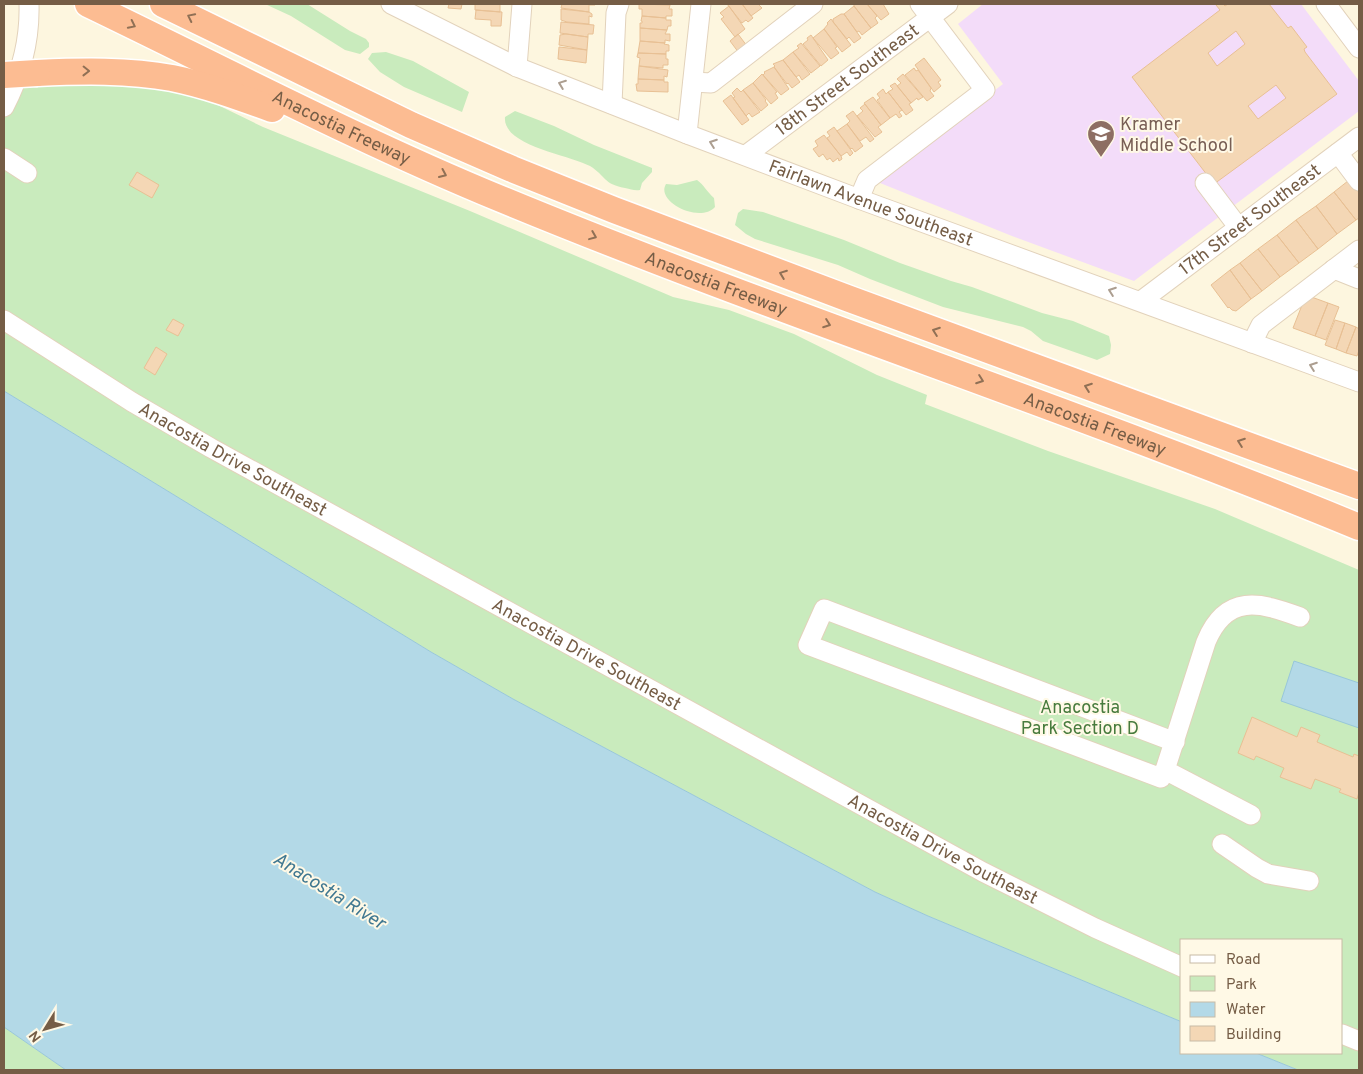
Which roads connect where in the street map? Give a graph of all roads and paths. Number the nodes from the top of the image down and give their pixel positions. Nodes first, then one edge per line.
1 (29, 4) edge
2 (88, 4) edge
3 (163, 4) edge
4 (202, 4) edge
5 (390, 4) edge
6 (522, 4) edge
7 (619, 4) edge
8 (701, 4) edge
9 (813, 4) edge
10 (948, 4) edge
11 (1326, 4) edge
12 (925, 10) edge
13 (1357, 38) edge
14 (517, 67) junction
15 (4, 75) edge
16 (693, 82) junction
17 (360, 101) junction
18 (612, 104) junction
19 (4, 107) edge
20 (687, 134) junction
21 (1359, 137) edge
22 (1338, 153) junction
23 (398, 154) junction
24 (746, 155) junction
25 (4, 158) edge
26 (27, 173) dead end
27 (1359, 181) edge
28 (1205, 183) dead end
29 (859, 200) junction
30 (1239, 228) junction
31 (1359, 250) edge
32 (1334, 269) junction
33 (1359, 279) edge
34 (1141, 301) junction
35 (4, 320) edge
36 (1252, 343) junction
37 (1359, 382) edge
38 (1148, 443) junction
39 (1287, 459) junction
40 (1359, 486) edge
41 (1359, 491) edge
42 (1359, 527) edge
43 (1359, 544) edge
44 (1300, 617) dead end
45 (1175, 742) junction
46 (1165, 770) junction
47 (1251, 815) dead end
48 (1222, 844) dead end
49 (1309, 881) dead end
50 (1180, 966) edge
51 (1343, 1034) edge
52 (1359, 1041) edge

1 - 19 street
2 -> 23 highway, Anacostia Freeway
17 -> 3 highway, Anacostia Freeway
4 - 17 highway
5 - 14 street, Fairlawn Avenue Southeast
6 - 14 street
7 - 18 street
8 - 16 street
9 - 16 street
10 - 12 street, 18th Street Southeast
11 - 13 street
12 - 24 street, 18th Street Southeast
12 - 29 street
18 -> 14 street, Fairlawn Avenue Southeast
15 -> 23 highway, bridge
16 - 20 street
39 -> 17 highway, Anacostia Freeway
18 - 20 street, Fairlawn Avenue Southeast
24 -> 20 street, Fairlawn Avenue Southeast
21 - 22 street, 17th Street Southeast
22 - 27 street
22 - 30 street, 17th Street Southeast
23 -> 38 highway, Anacostia Freeway
24 - 29 street, Fairlawn Avenue Southeast
25 - 26 street
28 - 30 street
34 -> 29 street, Fairlawn Avenue Southeast
30 - 34 street, 17th Street Southeast
31 - 32 street
32 - 33 street
32 - 36 street
34 - 36 street, Fairlawn Avenue Southeast
35 - 50 street, Anacostia Drive Southeast
37 -> 36 street, Fairlawn Avenue Southeast
38 - 42 highway, Anacostia Freeway
38 - 43 highway
39 - 40 highway, Anacostia Freeway
39 - 41 highway
44 - 45 street
45 - 46 street
45 - 46 street
46 - 47 street
48 - 49 street
51 - 52 street

